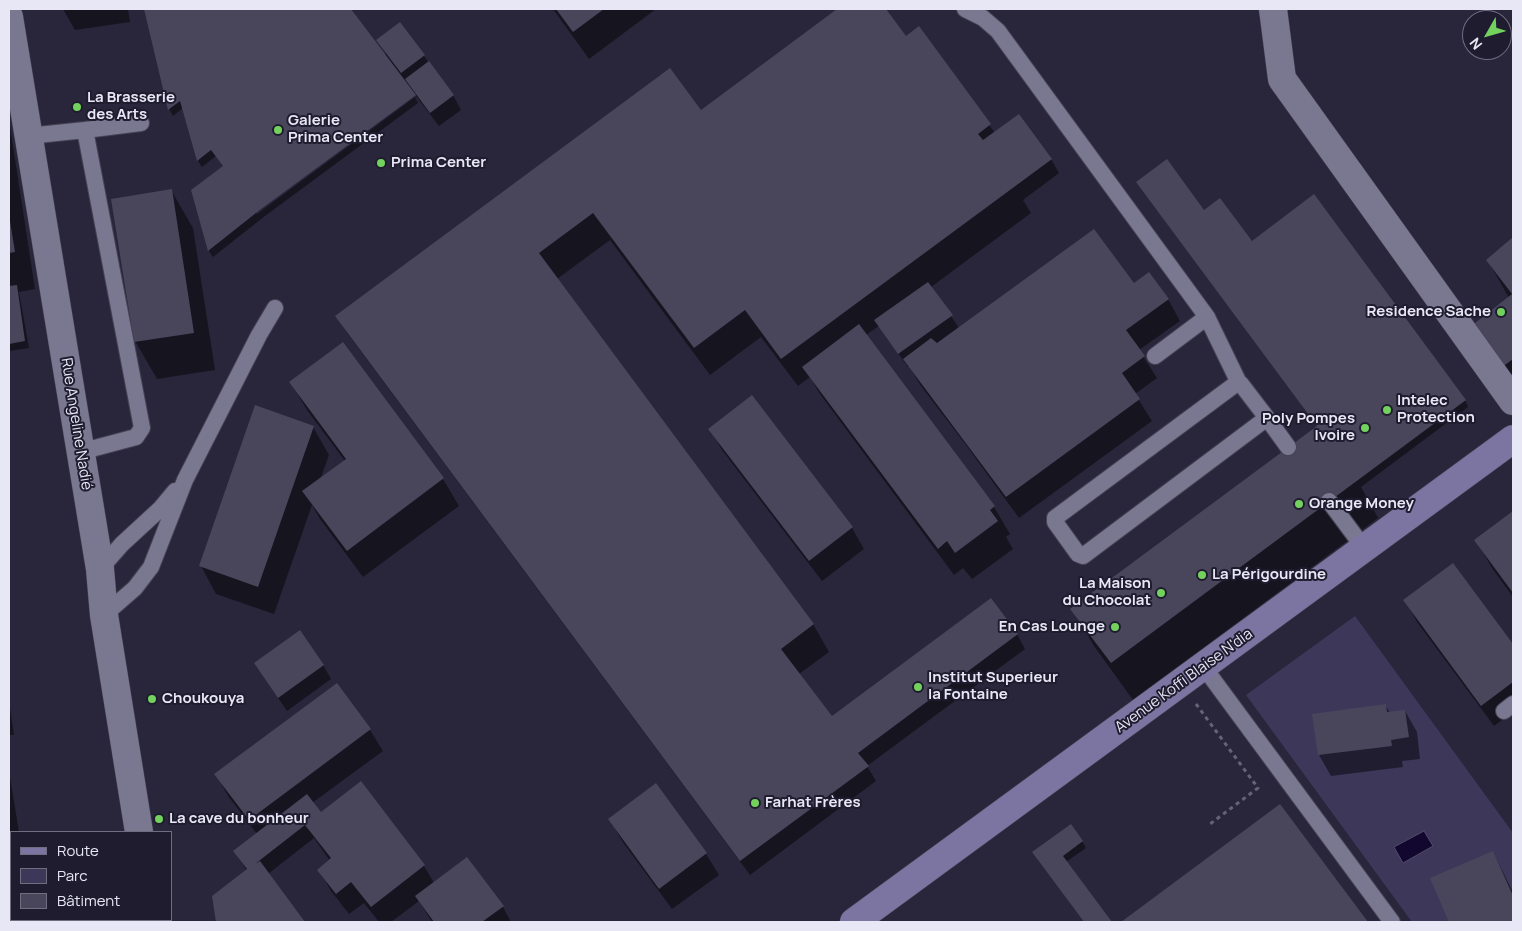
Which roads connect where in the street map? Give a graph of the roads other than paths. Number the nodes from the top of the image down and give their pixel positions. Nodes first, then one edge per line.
1 (964, 9) edge
2 (1273, 9) edge
3 (9, 17) edge
4 (141, 123) dead end
5 (85, 130) junction
6 (28, 136) junction
7 (275, 308) dead end
8 (1207, 317) junction
9 (1155, 356) dead end
10 (1239, 383) junction
11 (1513, 401) edge
12 (1267, 418) junction
13 (1513, 439) edge
14 (1288, 447) dead end
15 (80, 452) junction
16 (185, 480) junction
17 (1329, 501) dead end
18 (1364, 548) junction
19 (100, 569) junction
20 (104, 615) junction
21 (1203, 666) junction
22 (139, 831) edge
23 (871, 917) edge
24 (1392, 922) edge

1 - 8 lane
2 - 11 street
3 - 6 street, Rue Angeline Nadié
4 - 5 lane
5 - 6 lane
5 - 15 lane
6 - 15 street, Rue Angeline Nadié
7 - 16 lane
8 - 9 lane
8 - 10 lane
10 - 12 lane
10 - 12 lane
12 - 14 lane
13 - 18 street, Avenue Koffi Blaise N'dia
15 - 19 street, Rue Angeline Nadié
16 - 19 lane
16 - 20 lane
17 - 18 lane
18 - 21 street, Avenue Koffi Blaise N'dia
19 - 20 street, Rue Angeline Nadié
20 - 22 street, Rue Angeline Nadié
21 - 23 street, Avenue Koffi Blaise N'dia
21 - 24 lane

